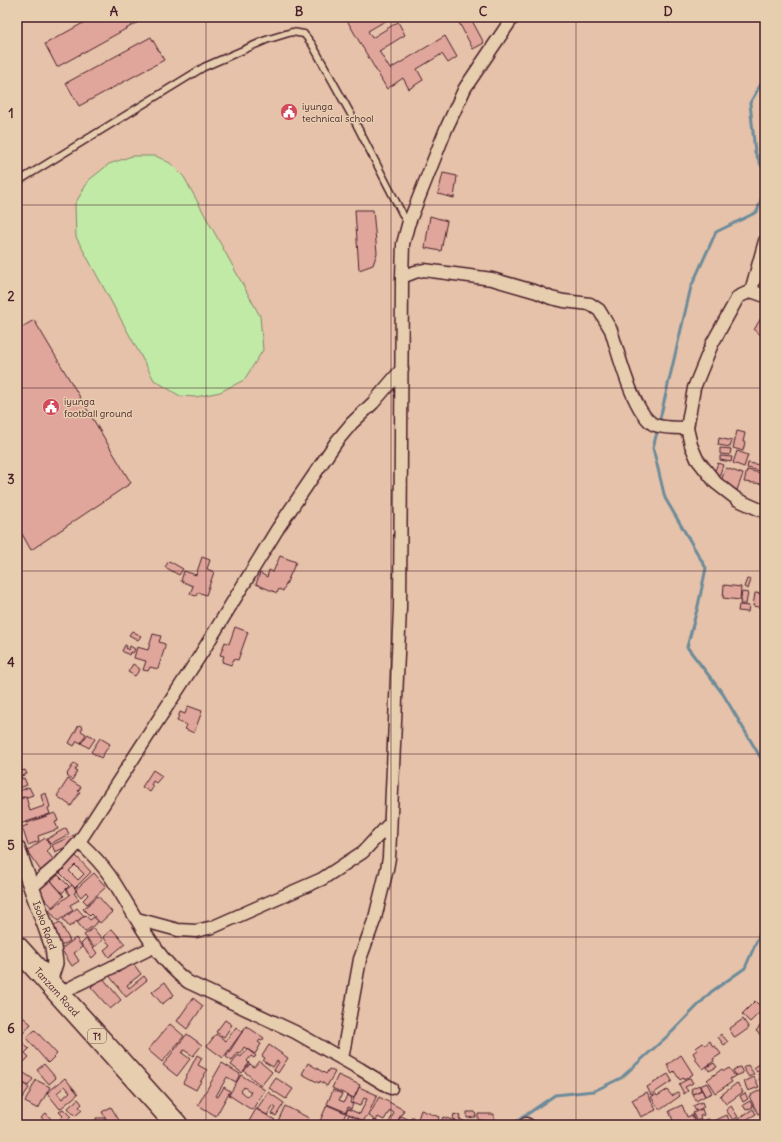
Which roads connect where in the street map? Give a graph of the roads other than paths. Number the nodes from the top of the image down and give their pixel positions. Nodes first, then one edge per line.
1 (513, 17) edge
2 (17, 182) edge
3 (408, 224) junction
4 (765, 240) edge
5 (402, 277) junction
6 (751, 291) junction
7 (765, 296) edge
8 (402, 369) junction
9 (687, 428) junction
10 (765, 512) edge
11 (390, 823) junction
12 (79, 842) junction
13 (17, 848) edge
14 (31, 888) junction
15 (137, 919) junction
16 (155, 946) junction
17 (17, 947) edge
18 (54, 988) junction
19 (342, 1059) junction
20 (391, 1088) dead end
21 (177, 1125) edge

1 - 3 street
2 - 3 lane
3 - 5 street
4 - 6 street
5 - 8 street
5 - 9 street
6 - 7 street
6 - 9 street
8 - 11 street
8 - 12 street
9 - 10 street
11 - 15 street
11 - 19 street
12 - 14 street
12 - 15 street
13 - 14 street, Isoko Road
14 - 18 street, Isoko Road
15 - 16 street
16 - 18 street
16 - 19 street
17 - 18 highway, Tanzam Road / T1
18 - 21 highway, Tanzam Road / T1
19 - 20 street

